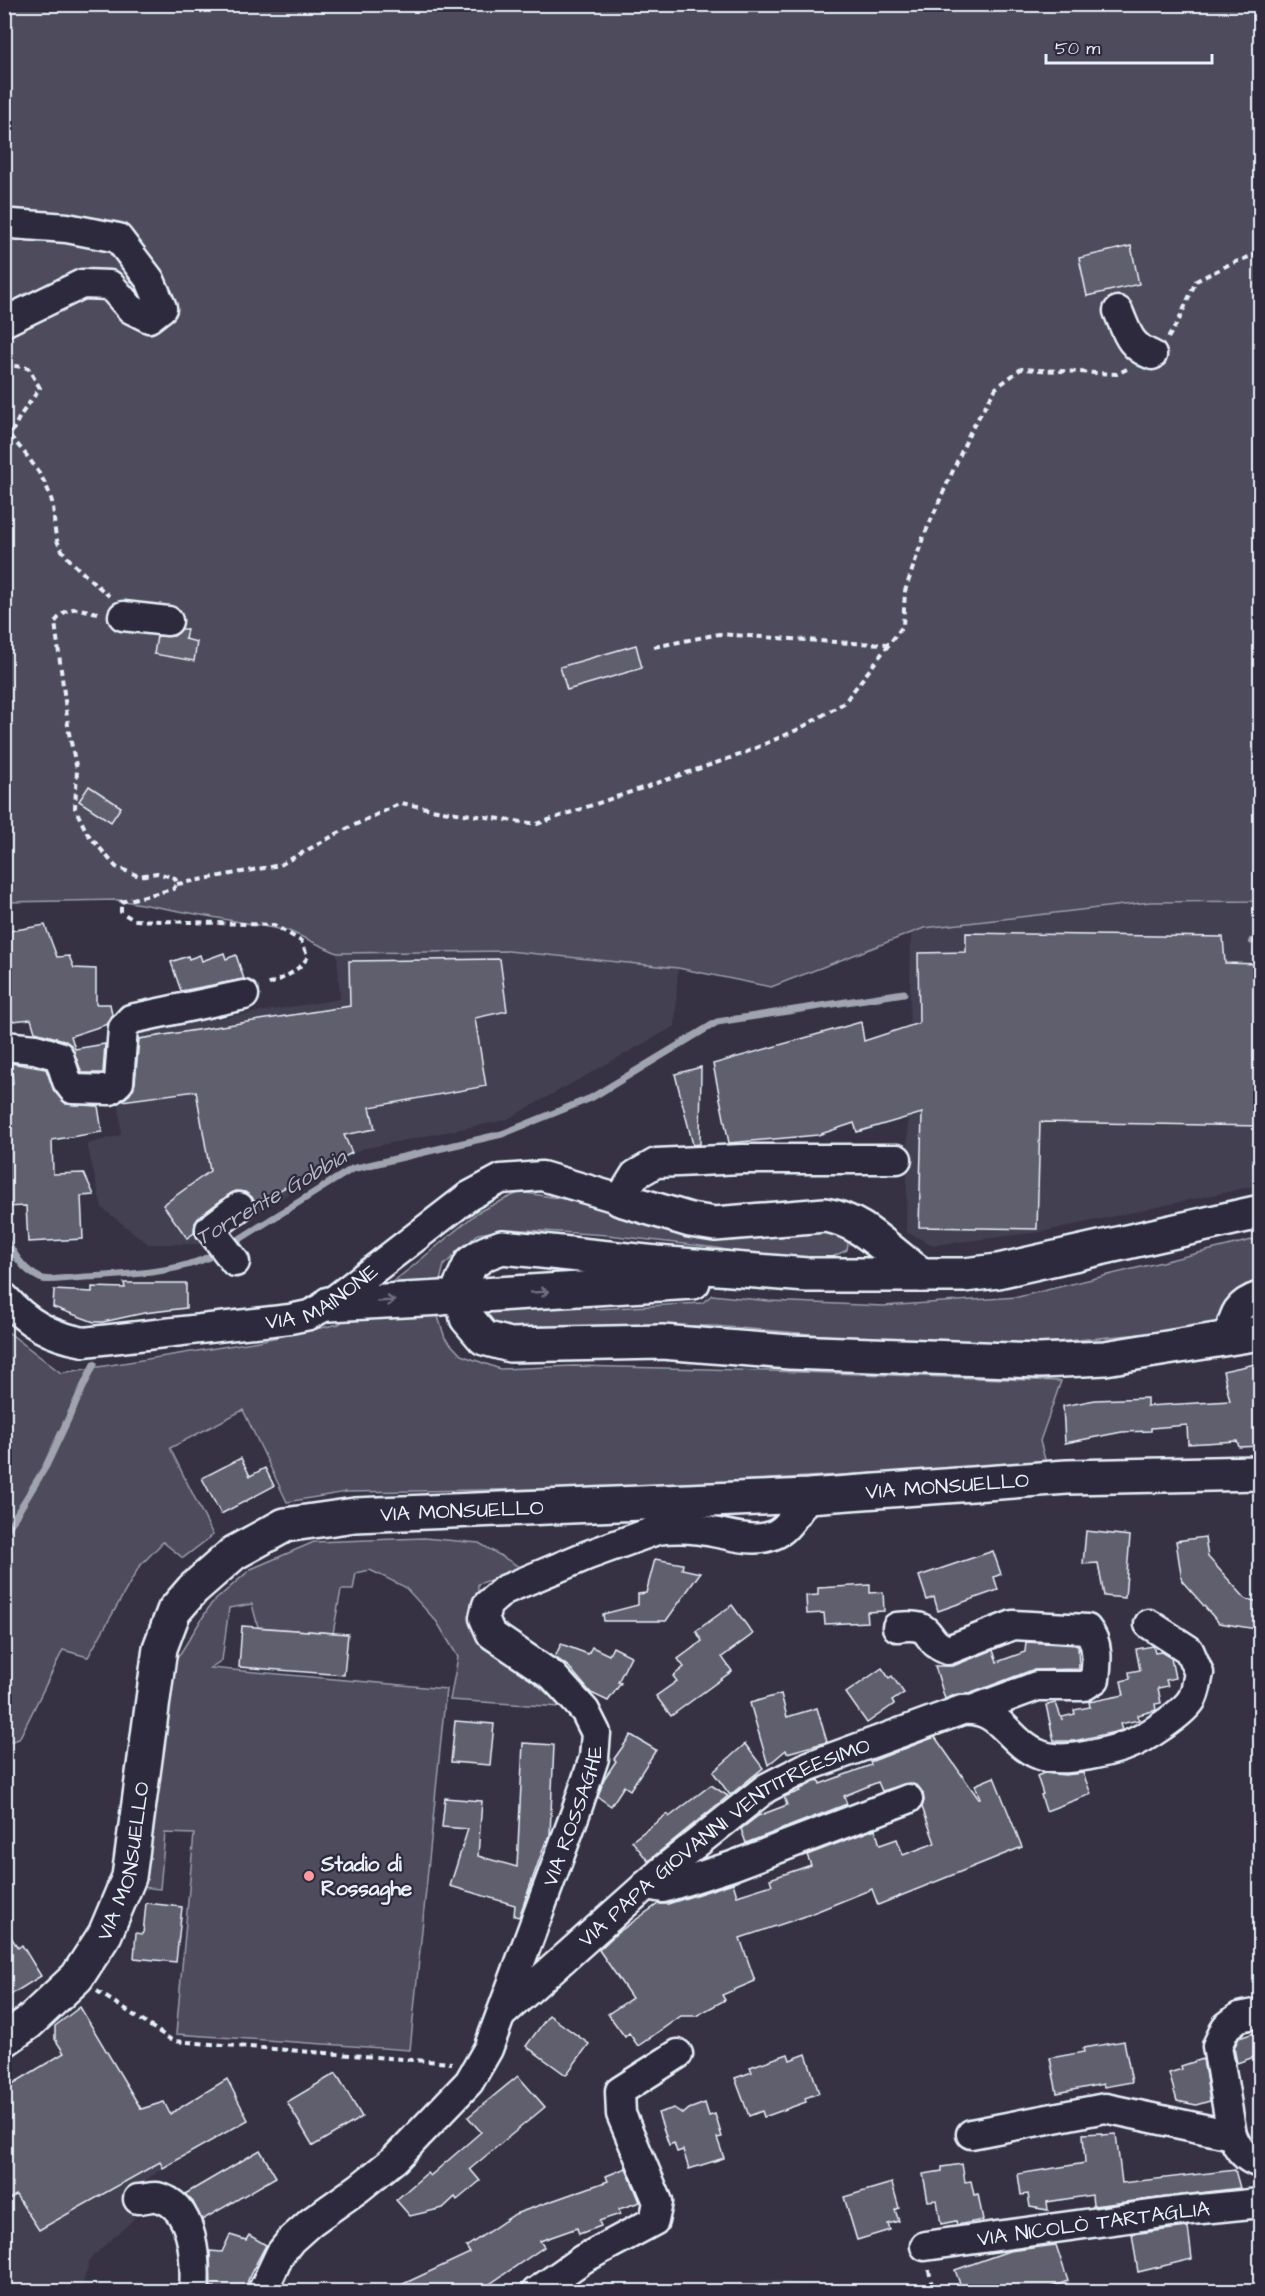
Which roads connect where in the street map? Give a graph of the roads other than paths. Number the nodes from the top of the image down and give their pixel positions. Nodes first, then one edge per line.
1 (12, 224) dead end
2 (1118, 311) dead end
3 (4, 321) edge
4 (1152, 355) road end
5 (123, 616) road end
6 (168, 621) dead end
7 (244, 995) road end
8 (4, 1046) edge
9 (897, 1159) dead end
10 (620, 1199) junction
11 (239, 1207) dead end
12 (1260, 1212) edge
13 (867, 1231) junction
14 (235, 1262) dead end
15 (865, 1274) junction
16 (813, 1275) junction
17 (922, 1275) junction
18 (482, 1295) dead end
19 (1260, 1296) edge
20 (4, 1297) edge
21 (442, 1298) dead end
22 (329, 1304) junction
23 (1260, 1334) edge
24 (1228, 1339) junction
25 (1260, 1473) edge
26 (808, 1496) junction
27 (1149, 1624) dead end
28 (897, 1627) dead end
29 (975, 1709) junction
30 (908, 1798) dead end
31 (646, 1885) junction
32 (1260, 2013) edge
33 (500, 2017) junction
34 (4, 2040) edge
35 (678, 2054) dead end
36 (971, 2134) dead end
37 (1232, 2135) junction
38 (1260, 2163) edge
39 (138, 2199) dead end
40 (1260, 2203) edge
41 (925, 2246) dead end
42 (195, 2292) edge
43 (262, 2292) edge
44 (537, 2292) edge

1 - 3 street
2 - 4 street
5 - 6 street
7 - 8 street
9 - 10 street
10 - 13 main road
10 - 22 street, VIA MAINONE
11 - 14 street
12 - 17 main road
13 - 15 main road
13 - 17 main road
15 - 16 main road
15 - 17 main road
18 -> 16 main road
16 - 24 main road
19 - 24 street
20 - 22 street, VIA MAINONE
22 -> 21 main road
23 - 24 main road
25 - 26 main road, VIA MONSUELLO
26 - 33 street, VIA ROSSAGHE
26 - 34 main road, VIA MONSUELLO
27 - 29 street
28 - 29 street, VIA PAPA GIOVANNI VENTITREESIMO
29 - 31 street, VIA PAPA GIOVANNI VENTITREESIMO
30 - 31 street
31 - 33 street, VIA PAPA GIOVANNI VENTITREESIMO
32 - 37 street
33 - 43 street, VIA ROSSAGHE
35 - 44 street
36 - 37 street
37 - 38 street
39 - 42 street
40 - 41 street, VIA NICOLÒ TARTAGLIA

